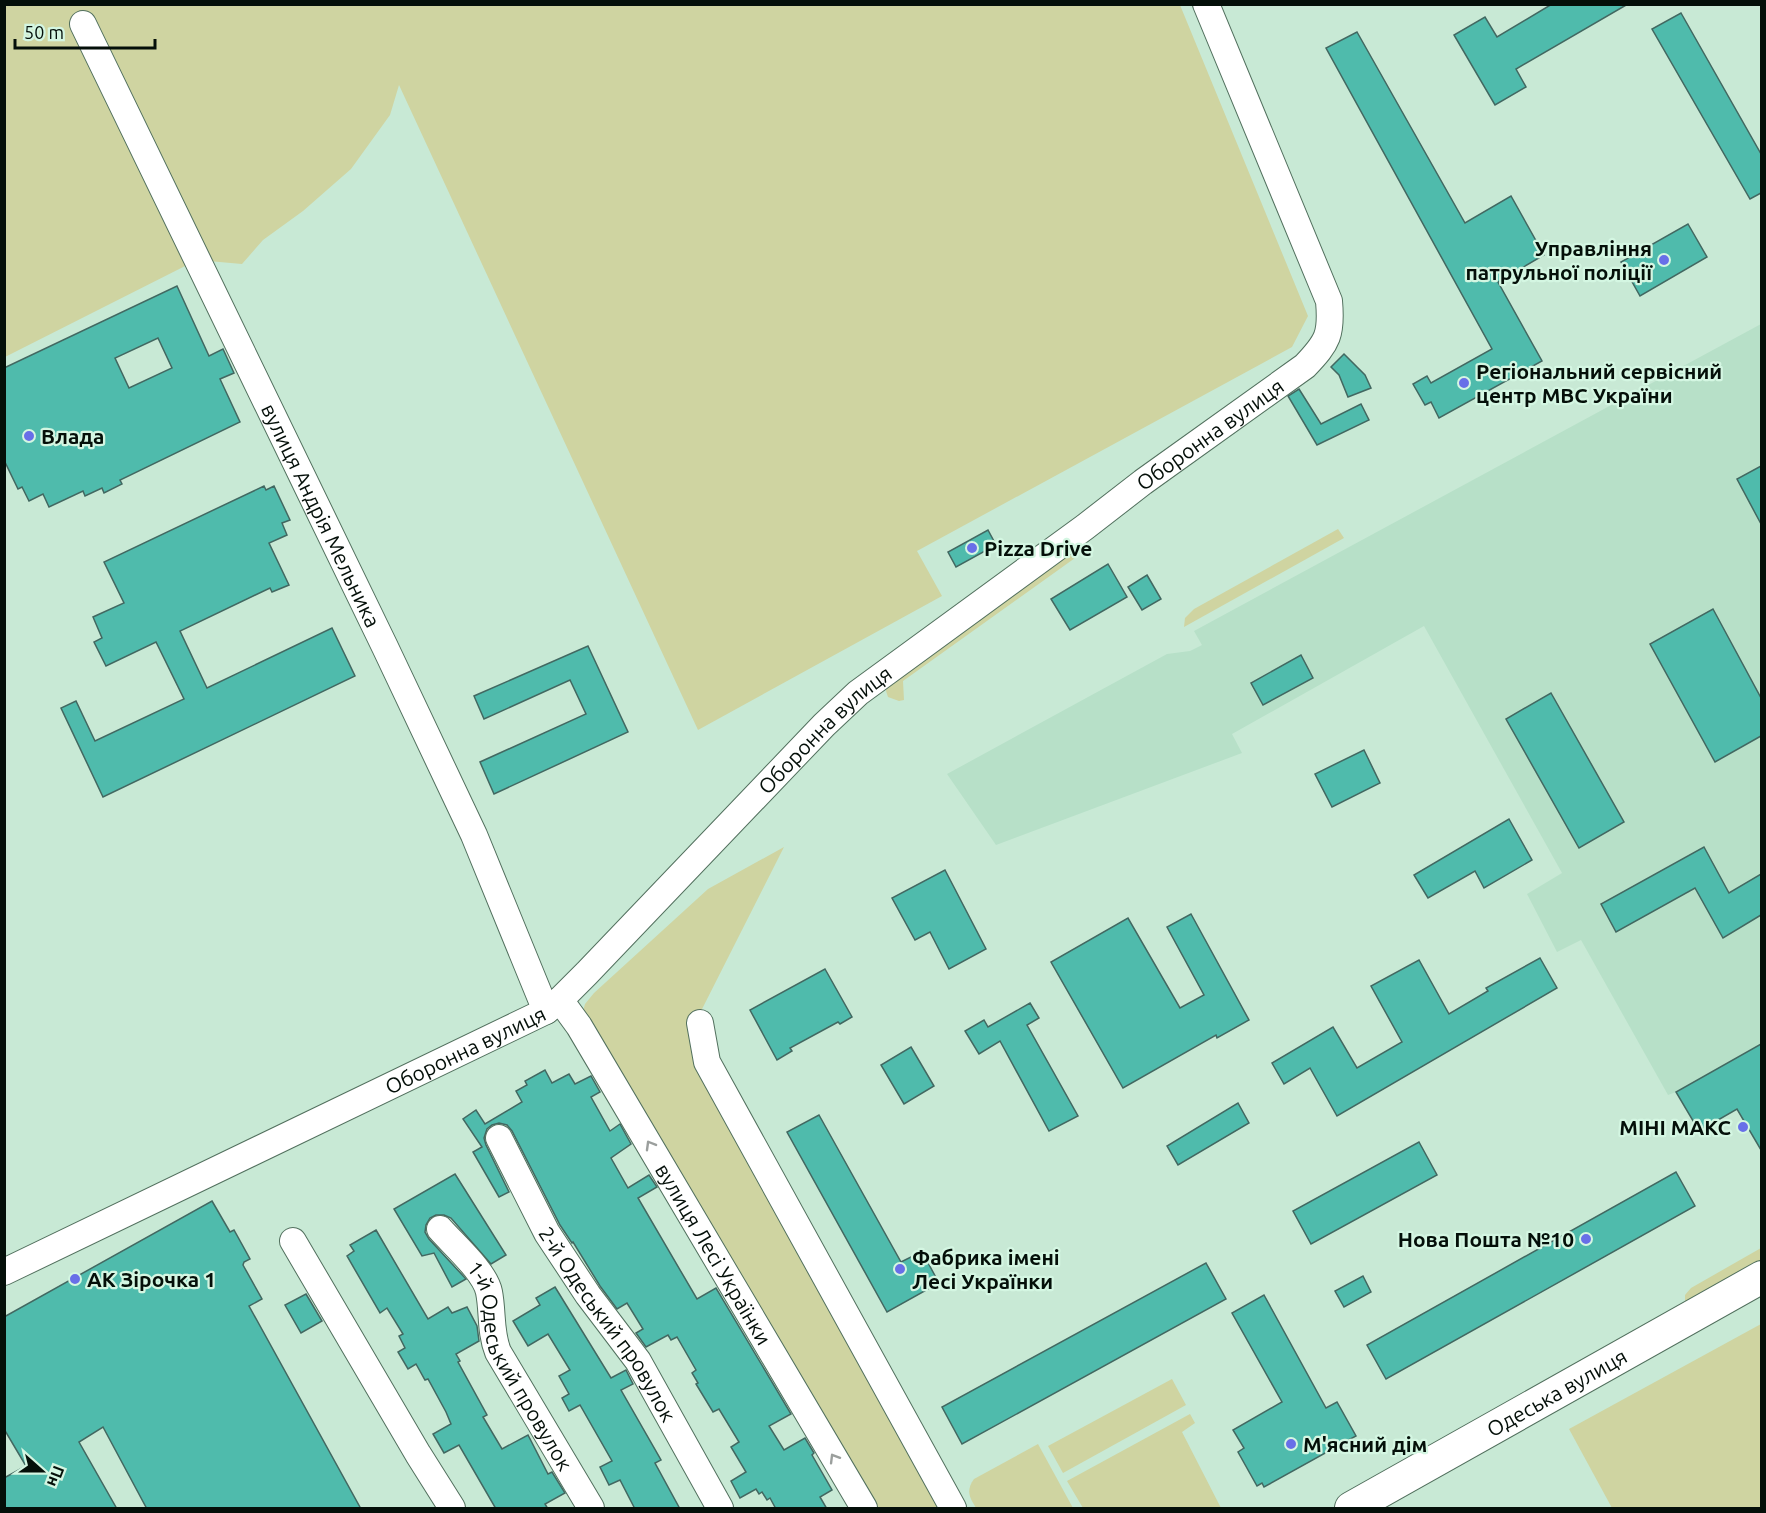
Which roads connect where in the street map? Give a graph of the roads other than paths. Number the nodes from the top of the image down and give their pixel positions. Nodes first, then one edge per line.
1 (1206, 4) edge
2 (83, 24) dead end
3 (553, 1006) junction
4 (700, 1023) dead end
5 (500, 1138) dead end
6 (440, 1229) dead end
7 (293, 1241) dead end
8 (4, 1272) edge
9 (1761, 1276) edge
10 (452, 1509) edge
11 (591, 1509) edge
12 (720, 1509) edge
13 (864, 1509) edge
14 (953, 1509) edge
15 (1351, 1509) edge

1 - 3 street, Оборонна вулиця
2 - 3 street, вулиця Андрія Мельника
3 - 8 street, Оборонна вулиця
13 -> 3 street, вулиця Лесі Українки
4 - 14 street
5 - 12 street, 2-й Одеський провулок
6 - 11 street, 1-й Одеський провулок
7 - 10 street
9 - 15 main road, Одеська вулиця

